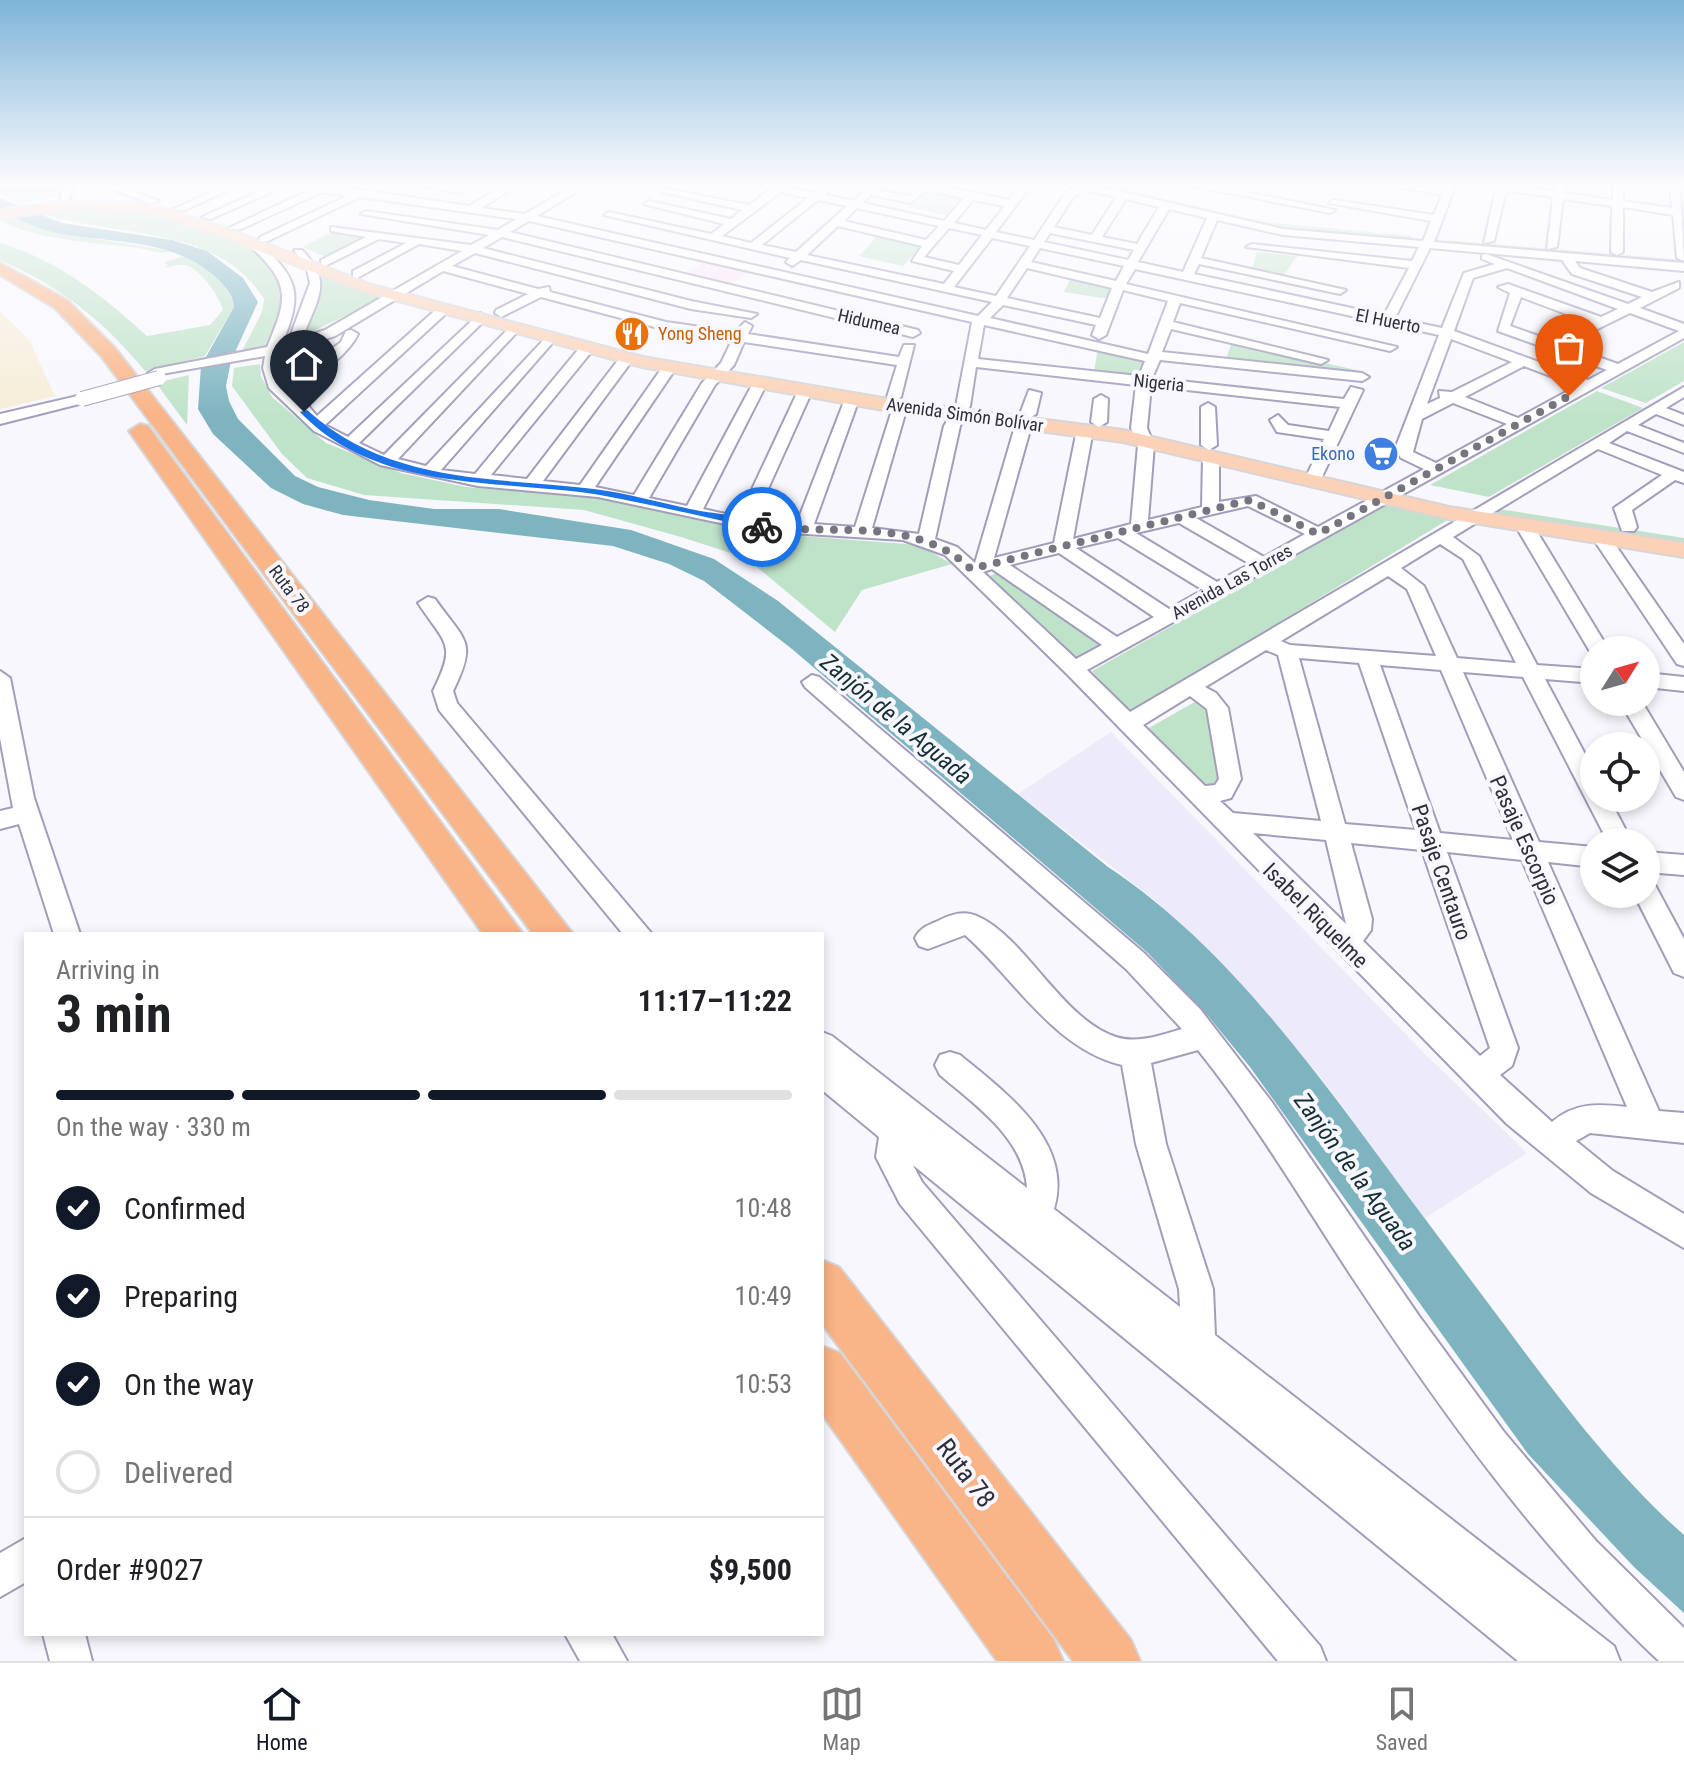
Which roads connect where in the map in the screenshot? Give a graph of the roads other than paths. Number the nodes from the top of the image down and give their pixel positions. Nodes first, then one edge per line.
1 (276, 262) edge
2 (310, 262) edge
3 (313, 262) edge
4 (326, 262) edge
5 (380, 262) edge
6 (454, 262) edge
7 (522, 262) edge
8 (602, 262) edge
9 (618, 262) edge
10 (719, 262) edge
11 (793, 262) edge
12 (845, 262) edge
13 (928, 262) edge
14 (968, 262) edge
15 (1108, 262) edge
16 (1132, 262) edge
17 (1193, 262) edge
18 (1202, 262) edge
19 (1248, 262) edge
20 (1299, 262) edge
21 (1318, 262) edge
22 (1417, 262) edge
23 (1497, 262) edge
24 (1569, 262) edge
25 (1619, 262) edge
26 (1023, 264) joint
27 (319, 265) junction
28 (1415, 265) junction
29 (1506, 265) junction
30 (1129, 266) junction
31 (1684, 267) edge
32 (0, 268) edge
33 (444, 268) junction
34 (962, 269) junction
35 (1246, 270) junction
36 (357, 274) junction
37 (1472, 274) junction
38 (574, 275) junction
39 (778, 275) junction
40 (1349, 275) junction
41 (1594, 278) junction
42 (1187, 279) junction
43 (1287, 279) junction
44 (0, 285) edge
45 (1119, 286) junction
46 (1679, 286) edge
47 (729, 288) junction
48 (947, 288) junction
49 (1517, 292) junction
50 (539, 293) junction
51 (405, 294) junction
52 (1061, 294) junction
53 (759, 296) junction
54 (1653, 296) junction
55 (999, 300) junction
56 (1175, 300) junction
57 (699, 306) junction
58 (921, 307) junction
59 (446, 308) junction
60 (1328, 309) junction
61 (1627, 309) junction
62 (1538, 311) junction
63 (751, 314) junction
64 (480, 317) junction
65 (507, 320) junction
66 (979, 321) junction
67 (1387, 321) junction
68 (1601, 322) junction
69 (1105, 323) junction
70 (1167, 324) junction
71 (804, 328) junction
72 (1503, 328) junction
73 (1684, 330) edge
74 (913, 333) junction
75 (351, 334) junction
76 (1448, 334) junction
77 (550, 337) junction
78 (854, 337) junction
79 (739, 338) junction
80 (1226, 338) junction
81 (643, 341) junction
82 (1472, 342) junction
83 (1372, 345) junction
84 (1095, 346) junction
85 (1554, 346) junction
86 (1390, 347) dead end
87 (587, 348) junction
88 (292, 350) junction
89 (1035, 351) junction
90 (265, 356) junction
91 (1154, 357) junction
92 (1438, 358) junction
93 (1524, 361) junction
94 (904, 362) junction
95 (969, 362) junction
96 (1219, 362) junction
97 (669, 368) junction
98 (1619, 369) junction
99 (307, 374) dead end
100 (719, 374) junction
101 (1364, 374) junction
102 (1088, 375) junction
103 (1144, 381) junction
104 (759, 385) junction
105 (1589, 385) junction
106 (1427, 387) junction
107 (805, 391) junction
108 (1684, 391) edge
109 (1034, 393) dead end
110 (1452, 398) junction
111 (852, 399) junction
112 (1101, 399) dead end
113 (897, 402) junction
114 (1349, 404) junction
115 (1208, 407) dead end
116 (1655, 409) junction
117 (960, 410) junction
118 (0, 416) edge
119 (1416, 416) junction
120 (310, 418) junction
121 (1026, 418) junction
122 (1278, 420) dead end
123 (1684, 420) edge
124 (1519, 424) junction
125 (1092, 426) junction
126 (1627, 426) junction
127 (1140, 434) junction
128 (1334, 436) junction
129 (1598, 444) junction
130 (348, 445) junction
131 (1684, 448) edge
132 (1210, 451) junction
133 (386, 462) junction
134 (1437, 469) junction
135 (429, 473) junction
136 (1315, 475) junction
137 (1679, 476) edge
138 (478, 481) junction
139 (531, 486) junction
140 (584, 491) junction
141 (1392, 494) junction
142 (639, 501) junction
143 (1211, 510) junction
144 (1484, 512) junction
145 (692, 513) junction
146 (1181, 517) junction
147 (744, 524) junction
148 (1524, 525) junction
149 (1628, 527) junction
150 (803, 530) junction
151 (1130, 530) junction
152 (862, 532) junction
153 (1318, 534) junction
154 (1684, 536) edge
155 (1441, 537) junction
156 (1601, 537) junction
157 (926, 540) junction
158 (1062, 547) junction
159 (1684, 550) edge
160 (1263, 564) junction
161 (983, 566) junction
162 (1389, 568) junction
163 (1217, 590) junction
164 (428, 603) dead end
165 (1168, 617) junction
166 (1591, 636) edge
167 (1265, 642) junction
168 (1116, 645) junction
169 (1287, 651) junction
170 (1367, 658) junction
171 (1684, 659) edge
172 (1449, 664) junction
173 (1074, 669) junction
174 (1530, 671) junction
175 (1580, 675) edge
176 (0, 678) edge
177 (1660, 681) edge
178 (812, 682) dead end
179 (1684, 684) edge
180 (1190, 687) junction
181 (1639, 716) edge
182 (1127, 724) junction
183 (1580, 766) edge
184 (1684, 791) edge
185 (14, 795) edge
186 (1199, 796) junction
187 (0, 820) edge
188 (1223, 821) junction
189 (1335, 832) junction
190 (1431, 841) junction
191 (1530, 851) junction
192 (1580, 856) edge
193 (1660, 863) edge
194 (1684, 865) edge
195 (1654, 908) edge
196 (66, 932) edge
197 (503, 932) edge
198 (552, 932) edge
199 (637, 932) edge
200 (928, 938) dead end
201 (1342, 941) junction
202 (1684, 965) edge
203 (1205, 1035) junction
204 (824, 1047) edge
205 (1134, 1052) junction
206 (950, 1065) dead end
207 (824, 1073) edge
208 (1477, 1074) junction
209 (1649, 1123) junction
210 (905, 1126) junction
211 (1684, 1128) edge
212 (1551, 1143) junction
213 (1037, 1214) junction
214 (1684, 1232) edge
215 (824, 1287) edge
216 (1109, 1288) junction
217 (1198, 1342) junction
218 (824, 1374) edge
219 (1221, 1377) junction
220 (1334, 1467) junction
221 (24, 1559) edge
222 (0, 1577) edge
223 (65, 1636) edge
224 (587, 1636) edge
225 (1684, 1656) edge
226 (71, 1661) edge
227 (606, 1661) edge
228 (1033, 1661) edge
229 (1110, 1661) edge
230 (1305, 1661) edge
231 (1551, 1661) edge
232 (1599, 1661) edge

1 - 90 street
2 - 27 main road, Avenida Simón Bolívar
3 - 27 main road, Avenida Simón Bolívar
4 - 27 street
5 - 36 street
6 - 33 street
7 - 38 street
8 - 38 street
9 - 47 street, Hidumea
10 - 39 street
11 - 39 street
12 - 48 street
13 - 34 street
14 - 34 street
15 - 30 street, El Huerto
16 - 30 street
17 - 42 street
18 - 35 street
19 - 35 street
20 - 43 street
21 - 40 street
22 - 28 street
23 - 29 street
24 - 41 street
25 - 31 street
26 - 52 street
26 - 55 street
27 - 36 main road, Avenida Simón Bolívar
27 - 51 main road, Avenida Simón Bolívar
27 - 88 street
28 - 40 street
28 - 67 street
29 - 37 street
29 - 61 street
30 - 42 street, El Huerto
30 - 45 street
32 - 198 highway, Ruta 78
33 - 50 street
33 - 51 street
34 - 48 street
35 - 43 street
36 - 51 main road, Avenida Simón Bolívar
37 - 49 street
37 - 76 street
38 - 50 street
38 - 57 street
39 - 53 street
39 - 58 street
40 - 43 street
40 - 60 street
41 - 46 street
41 - 54 street
42 - 60 street, El Huerto
44 - 197 highway, Ruta 78
45 - 52 street
45 - 56 street
45 - 69 street
46 - 54 street
47 - 53 street, Hidumea
47 - 57 street
48 - 55 street
49 - 62 street
49 - 72 street
50 - 65 street
50 - 81 street
51 - 59 main road, Avenida Simón Bolívar
51 - 65 main road, Avenida Simón Bolívar
51 - 75 street
51 - 88 street
52 - 55 street
52 - 69 street
53 - 63 street
53 - 71 street, Hidumea
54 - 61 street
55 - 66 street
56 - 70 street
56 - 83 street
57 - 63 street
57 - 81 street
58 - 66 street
58 - 74 street
59 - 64 main road, Avenida Simón Bolívar
59 - 120 street
60 - 67 street, El Huerto
61 - 68 street
61 - 73 street
62 - 68 street
62 - 72 street
63 - 79 street
64 - 65 main road, Avenida Simón Bolívar
64 - 130 street
65 - 77 main road, Avenida Simón Bolívar
65 - 81 main road, Avenida Simón Bolívar
65 - 133 street
66 - 89 street
66 - 95 street
67 - 76 street, El Huerto
68 - 85 street
69 - 84 street
70 - 80 street
70 - 91 street
71 - 78 street
71 - 78 street, Hidumea
71 - 79 street
72 - 82 street
72 - 85 street
73 - 98 street, Avenida Las Torres
74 - 78 street, Hidumea
74 - 94 street
75 - 88 street
75 - 99 street
76 - 82 street, El Huerto
76 - 92 street
77 - 87 main road, Avenida Simón Bolívar
77 - 135 street
78 - 94 street
79 - 81 street
79 - 100 street
80 - 96 street
80 - 101 street
81 - 87 main road, Avenida Simón Bolívar
81 - 97 main road, Avenida Simón Bolívar
81 - 100 main road, Avenida Simón Bolívar
81 - 139 street
82 - 92 street
82 - 93 street, El Huerto
83 - 86 street
83 - 101 street
84 - 89 street
84 - 91 street
84 - 102 street
85 - 98 street
87 - 138 street
88 - 90 street
88 - 120 street
89 - 95 street, Nigeria
89 - 102 street, Nigeria
90 - 118 street, bridge
90 - 120 street
91 - 96 street
91 - 103 street
92 - 106 street
93 - 105 street, El Huerto
93 - 110 street
94 - 113 street
95 - 117 street
96 - 101 street
97 - 100 main road, Avenida Simón Bolívar
97 - 140 street
98 - 105 street, Avenida Las Torres
100 - 104 main road, Avenida Simón Bolívar
100 - 113 main road, Avenida Simón Bolívar
100 - 142 street
101 - 114 street
102 - 103 street, Nigeria
103 - 114 street, Nigeria
103 - 127 street
104 - 107 main road, Avenida Simón Bolívar
104 - 145 street
105 - 124 street, Avenida Las Torres
106 - 110 street
106 - 119 street
107 - 111 main road, Avenida Simón Bolívar
107 - 147 street
108 - 116 street
109 - 121 street
110 - 119 street
110 - 124 street
111 - 113 main road, Avenida Simón Bolívar
111 - 150 street
112 - 125 street
113 - 117 main road, Avenida Simón Bolívar
113 - 152 street
114 - 128 street
115 - 132 street
116 - 123 street
116 - 126 street
117 - 121 main road, Avenida Simón Bolívar
117 - 157 street
119 - 134 street
120 - 130 street
121 - 125 main road, Avenida Simón Bolívar
121 - 161 street
122 - 128 street
124 - 134 street, Avenida Las Torres
125 - 127 main road, Avenida Simón Bolívar
125 - 158 street
126 - 129 street
126 - 131 street
127 - 132 main road, Avenida Simón Bolívar
127 - 151 street
128 - 136 street
129 - 137 street
129 - 144 street
130 - 133 street
132 - 136 main road, Avenida Simón Bolívar
132 - 143 street
133 - 135 street
134 - 141 street, Avenida Las Torres
135 - 138 street
136 - 141 main road, Avenida Simón Bolívar
137 - 149 street
138 - 139 street
139 - 140 street
140 - 142 street
141 - 144 main road, Avenida Simón Bolívar
141 - 153 street, Avenida Las Torres
142 - 145 street
143 - 146 street
143 - 153 street
144 - 148 main road, Avenida Simón Bolívar
144 - 149 main road, Avenida Simón Bolívar
144 - 155 street
145 - 147 street
146 - 151 street
146 - 160 street
147 - 150 street
148 - 156 main road, Avenida Simón Bolívar
148 - 166 street
149 - 154 main road, Avenida Simón Bolívar
150 - 152 street
151 - 158 street
151 - 163 street
152 - 157 street
153 - 160 street, Avenida Las Torres
155 - 162 street
155 - 174 street
156 - 159 main road, Avenida Simón Bolívar
156 - 171 street
157 - 161 street
158 - 161 street
158 - 165 street
160 - 163 street, Avenida Las Torres
161 - 168 street
161 - 173 street, Isabel Riquelme
162 - 167 street
162 - 172 street, Pasaje Escorpio
163 - 165 street, Avenida Las Torres
164 - 199 street
165 - 168 street, Avenida Las Torres
167 - 169 street
167 - 180 street
168 - 173 street, Avenida Las Torres
169 - 170 street
169 - 189 street
170 - 172 street
170 - 190 street, Pasaje Centauro
172 - 174 street
172 - 191 street, Pasaje Escorpio
173 - 182 street, Isabel Riquelme
174 - 175 street
174 - 183 street
176 - 185 street
177 - 179 street
178 - 203 street
180 - 182 street
180 - 186 street
181 - 184 street
182 - 186 street, Isabel Riquelme
185 - 187 street
185 - 196 street
186 - 188 street, Isabel Riquelme
188 - 189 street
188 - 201 street, Isabel Riquelme
189 - 190 street
189 - 201 street
190 - 191 street
190 - 208 street, Pasaje Centauro
191 - 192 street
191 - 209 street, Pasaje Escorpio
193 - 194 street
195 - 202 street
200 - 205 street
201 - 208 street, Isabel Riquelme
203 - 205 street
203 - 225 street
204 - 210 street
205 - 217 street
206 - 213 street
207 - 210 street
208 - 212 street, Isabel Riquelme
209 - 211 street
209 - 212 street
210 - 213 street
210 - 216 street
210 - 230 street
212 - 214 street, Isabel Riquelme
213 - 216 street
215 - 229 highway, Ruta 78
216 - 217 street
216 - 219 street
217 - 219 street
218 - 228 highway
219 - 220 street
220 - 231 street
220 - 232 street
221 - 222 street
223 - 226 street
224 - 227 street

